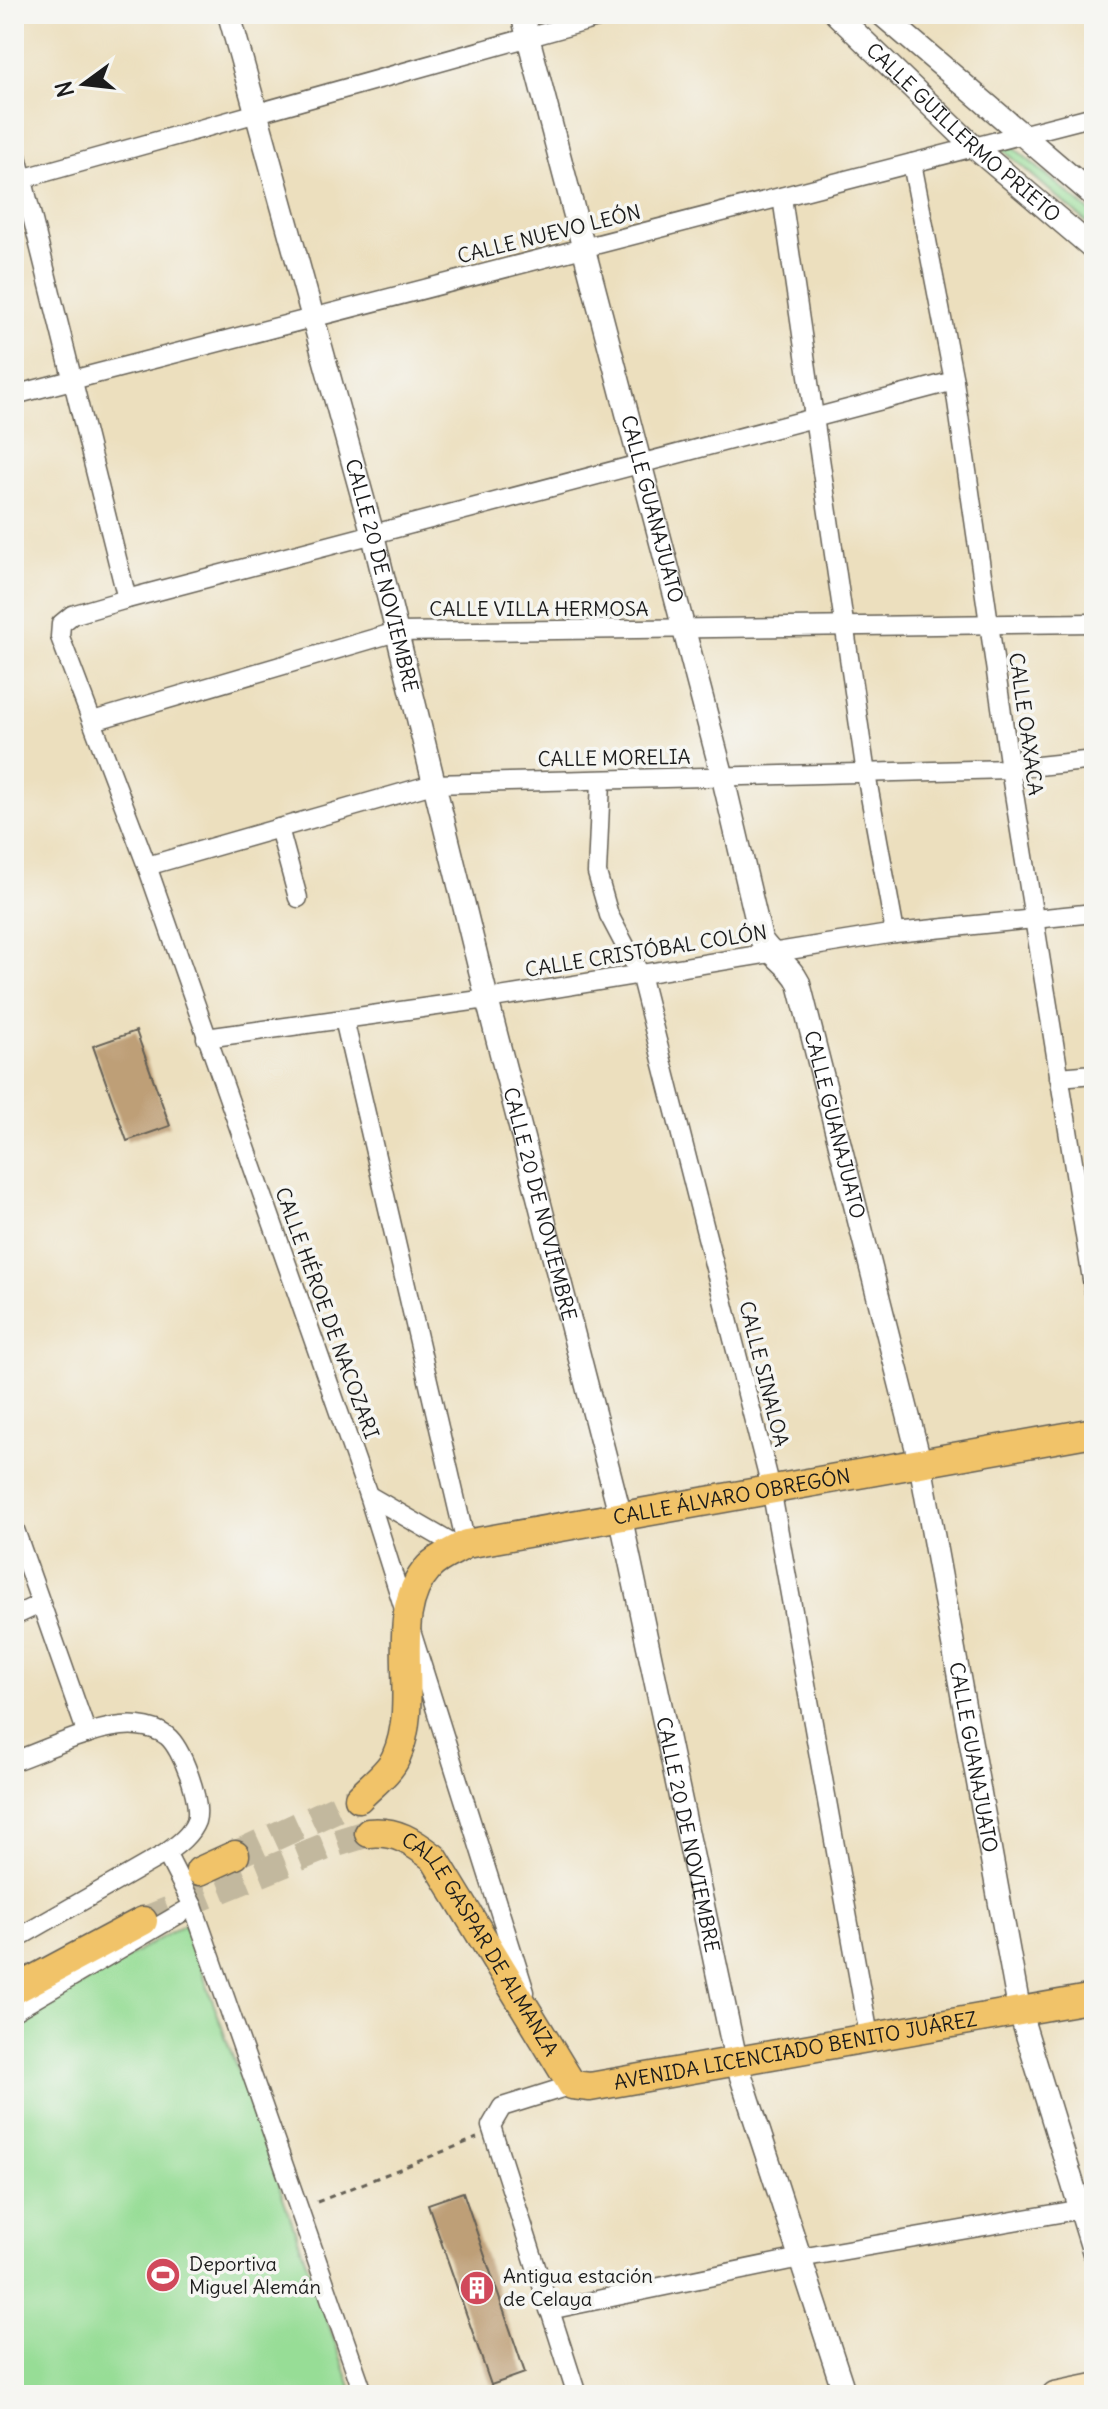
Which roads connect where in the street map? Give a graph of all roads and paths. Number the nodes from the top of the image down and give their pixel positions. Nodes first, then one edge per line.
1 (229, 14) edge
2 (522, 14) edge
3 (612, 14) edge
4 (836, 14) edge
5 (881, 14) edge
6 (528, 37) junction
7 (256, 112) junction
8 (1094, 116) edge
9 (1019, 135) junction
10 (14, 144) edge
11 (974, 147) junction
12 (912, 163) junction
13 (19, 180) edge
14 (1094, 196) edge
15 (782, 197) junction
16 (583, 248) junction
17 (1094, 249) edge
18 (313, 318) junction
19 (73, 379) junction
20 (954, 381) junction
21 (14, 395) edge
22 (813, 415) junction
23 (640, 464) junction
24 (373, 535) junction
25 (127, 599) junction
26 (1094, 623) edge
27 (990, 624) junction
28 (844, 626) junction
29 (684, 630) junction
30 (396, 632) junction
31 (93, 721) junction
32 (1094, 760) edge
33 (1010, 769) junction
34 (866, 774) junction
35 (723, 778) junction
36 (601, 781) junction
37 (433, 784) junction
38 (279, 828) junction
39 (147, 866) junction
40 (298, 898) dead end
41 (1094, 913) edge
42 (1034, 919) junction
43 (895, 933) junction
44 (770, 953) junction
45 (640, 974) junction
46 (487, 999) junction
47 (344, 1019) junction
48 (206, 1038) junction
49 (1094, 1074) edge
50 (1059, 1077) junction
51 (1094, 1292) edge
52 (1094, 1432) edge
53 (920, 1462) junction
54 (771, 1488) junction
55 (368, 1495) junction
56 (620, 1514) junction
57 (14, 1527) edge
58 (463, 1546) junction
59 (40, 1604) junction
60 (406, 1614) junction
61 (14, 1616) edge
62 (87, 1734) junction
63 (14, 1761) edge
64 (359, 1798) tunnel mouth
65 (369, 1833) tunnel mouth
66 (166, 1853) junction
67 (235, 1855) tunnel mouth
68 (200, 1871) dead end
69 (193, 1906) junction
70 (14, 1940) edge
71 (14, 1969) edge
72 (14, 1990) edge
73 (1094, 1998) edge
74 (1019, 2009) junction
75 (14, 2011) edge
76 (536, 2024) junction
77 (869, 2036) junction
78 (736, 2061) junction
79 (572, 2085) junction
80 (472, 2137) dead end
81 (316, 2202) dead end
82 (1088, 2208) edge
83 (1094, 2253) edge
84 (800, 2258) junction
85 (549, 2310) junction
86 (1094, 2387) edge
87 (364, 2395) edge
88 (577, 2395) edge
89 (845, 2395) edge
90 (1055, 2395) edge

1 - 7 street, CALLE 20 DE NOVIEMBRE
2 - 6 street, CALLE GUANAJUATO
3 - 6 street
4 - 11 street, CALLE GUILLERMO PRIETO
5 - 9 street, CALLE GUILLERMO PRIETO
6 - 7 street
6 - 16 street, CALLE GUANAJUATO
7 - 13 street
7 - 18 street, CALLE 20 DE NOVIEMBRE
8 - 9 street, CALLE NUEVO LEÓN
9 - 11 street, CALLE NUEVO LEÓN
9 - 14 street, CALLE GUILLERMO PRIETO
10 - 13 street
11 - 12 street, CALLE NUEVO LEÓN
11 - 17 street, CALLE GUILLERMO PRIETO
12 - 15 street, CALLE NUEVO LEÓN
12 - 20 street, CALLE OAXACA
13 - 19 street
15 - 16 street, CALLE NUEVO LEÓN
15 - 22 street
16 - 18 street, CALLE NUEVO LEÓN
16 - 23 street, CALLE GUANAJUATO
18 - 19 street, CALLE NUEVO LEÓN
18 - 24 street, CALLE 20 DE NOVIEMBRE
19 - 21 street, CALLE NUEVO LEÓN
19 - 25 street
20 - 22 street
20 - 27 street, CALLE OAXACA
22 - 23 street
22 - 28 street
23 - 24 street
23 - 29 street, CALLE GUANAJUATO
24 - 25 street
24 - 30 street, CALLE 20 DE NOVIEMBRE
25 - 31 street, CALLE HÉROE DE NACOZARI
26 - 27 street, CALLE VILLA HERMOSA
27 - 28 street, CALLE VILLA HERMOSA
27 - 33 street, CALLE OAXACA
28 - 29 street, CALLE VILLA HERMOSA
28 - 34 street
29 - 30 street, CALLE VILLA HERMOSA
29 - 35 street, CALLE GUANAJUATO
30 - 31 street, CALLE VILLA HERMOSA
30 - 37 street, CALLE 20 DE NOVIEMBRE
31 - 39 street, CALLE HÉROE DE NACOZARI
32 - 33 street, CALLE MORELIA
33 - 34 street, CALLE MORELIA
33 - 42 street, CALLE OAXACA
34 - 35 street, CALLE MORELIA
34 - 43 street
35 - 36 street, CALLE MORELIA
35 - 44 street, CALLE GUANAJUATO
36 - 37 street, CALLE MORELIA
36 - 45 street, CALLE SINALOA
37 - 38 street, CALLE MORELIA
37 - 46 street, CALLE 20 DE NOVIEMBRE
38 - 39 street, CALLE MORELIA
38 - 40 street
39 - 48 street, CALLE HÉROE DE NACOZARI
41 - 42 street, CALLE CRISTÓBAL COLÓN
42 - 43 street, CALLE CRISTÓBAL COLÓN
42 - 50 street, CALLE OAXACA
43 - 44 street, CALLE CRISTÓBAL COLÓN
44 - 45 street, CALLE CRISTÓBAL COLÓN
44 - 53 street, CALLE GUANAJUATO
45 - 46 street, CALLE CRISTÓBAL COLÓN
45 - 54 street, CALLE SINALOA
46 - 47 street, CALLE CRISTÓBAL COLÓN
46 - 56 street, CALLE 20 DE NOVIEMBRE
47 - 48 street, CALLE CRISTÓBAL COLÓN
47 - 58 street
48 - 55 street, CALLE HÉROE DE NACOZARI
49 - 50 street
50 - 51 street, CALLE OAXACA
52 - 53 main road, CALLE ÁLVARO OBREGÓN
53 - 54 main road, CALLE ÁLVARO OBREGÓN
53 - 74 street, CALLE GUANAJUATO
54 - 56 main road, CALLE ÁLVARO OBREGÓN
54 - 77 street, CALLE SINALOA
55 - 58 street
55 - 60 street, CALLE HÉROE DE NACOZARI
56 - 58 main road, CALLE ÁLVARO OBREGÓN
56 - 78 street, CALLE 20 DE NOVIEMBRE
57 - 59 street
58 - 60 main road, CALLE ÁLVARO OBREGÓN
59 - 61 street
59 - 62 street
60 - 64 main road
60 - 76 street, CALLE HÉROE DE NACOZARI
62 - 63 street
62 - 66 street
65 - 76 main road, CALLE GASPAR DE ALMANZA
66 - 69 street
66 - 70 street
67 - 68 main road
69 - 75 street
69 - 87 street
71 - 72 main road
73 - 74 main road, AVENIDA LICENCIADO BENITO JUÁREZ
74 - 77 main road, AVENIDA LICENCIADO BENITO JUÁREZ
74 - 82 street, CALLE GUANAJUATO
76 - 79 main road, CALLE GASPAR DE ALMANZA
77 - 78 main road, AVENIDA LICENCIADO BENITO JUÁREZ
78 - 79 main road, AVENIDA LICENCIADO BENITO JUÁREZ
78 - 84 street, CALLE 20 DE NOVIEMBRE
79 - 85 street
80 - 81 path
82 - 83 street, CALLE GUANAJUATO
82 - 84 street
84 - 85 street
84 - 89 street, CALLE 20 DE NOVIEMBRE
85 - 88 street
86 - 90 main road

